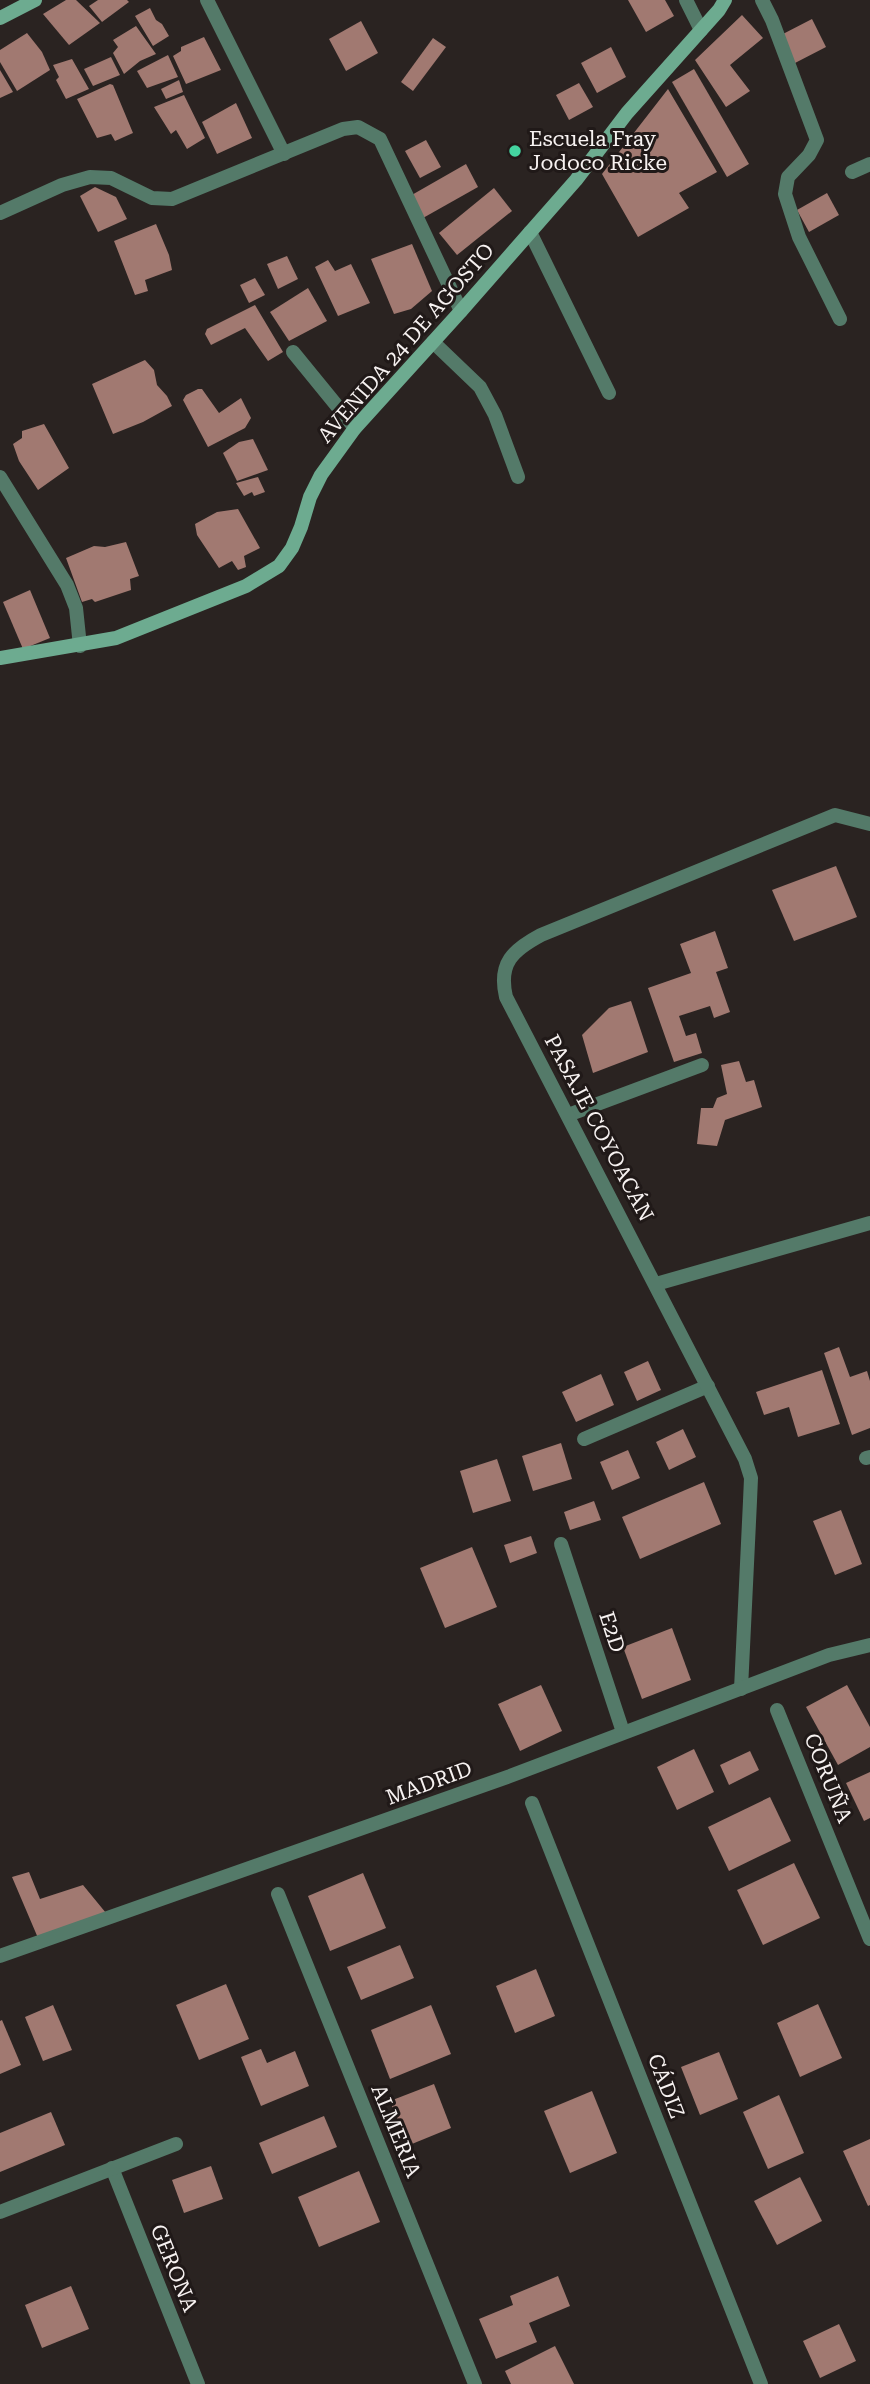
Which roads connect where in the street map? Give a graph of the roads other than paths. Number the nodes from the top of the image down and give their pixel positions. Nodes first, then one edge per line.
1 (35, 0) edge
2 (207, 0) edge
3 (686, 0) edge
4 (725, 0) edge
5 (762, 0) edge
6 (0, 18) edge
7 (701, 30) junction
8 (284, 155) junction
9 (870, 164) edge
10 (852, 172) dead end
11 (0, 213) edge
12 (530, 232) junction
13 (461, 312) junction
14 (840, 319) dead end
15 (433, 342) junction
16 (293, 352) dead end
17 (608, 393) dead end
18 (355, 428) junction
19 (0, 477) edge
20 (517, 477) dead end
21 (79, 646) junction
22 (0, 658) edge
23 (870, 824) edge
24 (702, 1065) dead end
25 (568, 1115) junction
26 (870, 1223) edge
27 (656, 1284) junction
28 (709, 1386) junction
29 (584, 1438) dead end
30 (561, 1544) dead end
31 (870, 1645) edge
32 (741, 1689) junction
33 (778, 1710) dead end
34 (623, 1732) junction
35 (532, 1803) dead end
36 (278, 1894) dead end
37 (870, 1940) edge
38 (0, 1956) edge
39 (176, 2144) dead end
40 (112, 2168) junction
41 (0, 2212) edge
42 (198, 2384) edge
43 (475, 2384) edge
44 (761, 2384) edge

1 - 6 street
2 - 8 street
3 - 7 street
4 - 7 street, AVENIDA 24 DE AGOSTO
5 - 14 street
7 - 12 street, AVENIDA 24 DE AGOSTO
8 - 11 street
8 - 13 street
9 - 10 street
12 - 13 street, AVENIDA 24 DE AGOSTO
12 - 17 street
13 - 15 street, AVENIDA 24 DE AGOSTO
15 - 18 street, AVENIDA 24 DE AGOSTO
15 - 20 street
16 - 18 street
18 - 21 street, AVENIDA 24 DE AGOSTO
19 - 21 street
21 - 22 street, AVENIDA 24 DE AGOSTO
23 - 25 street, PASAJE COYOACÁN
24 - 25 street
25 - 27 street, PASAJE COYOACÁN
26 - 27 street
27 - 28 street, PASAJE COYOACÁN
28 - 29 street
28 - 32 street, PASAJE COYOACÁN
30 - 34 street, E2D
31 - 32 street, MADRID
32 - 34 street, MADRID
33 - 37 street, CORUÑA
34 - 38 street, MADRID
35 - 44 street, CÁDIZ
36 - 43 street, ALMERIA
39 - 40 street
40 - 41 street
40 - 42 street, GERONA

